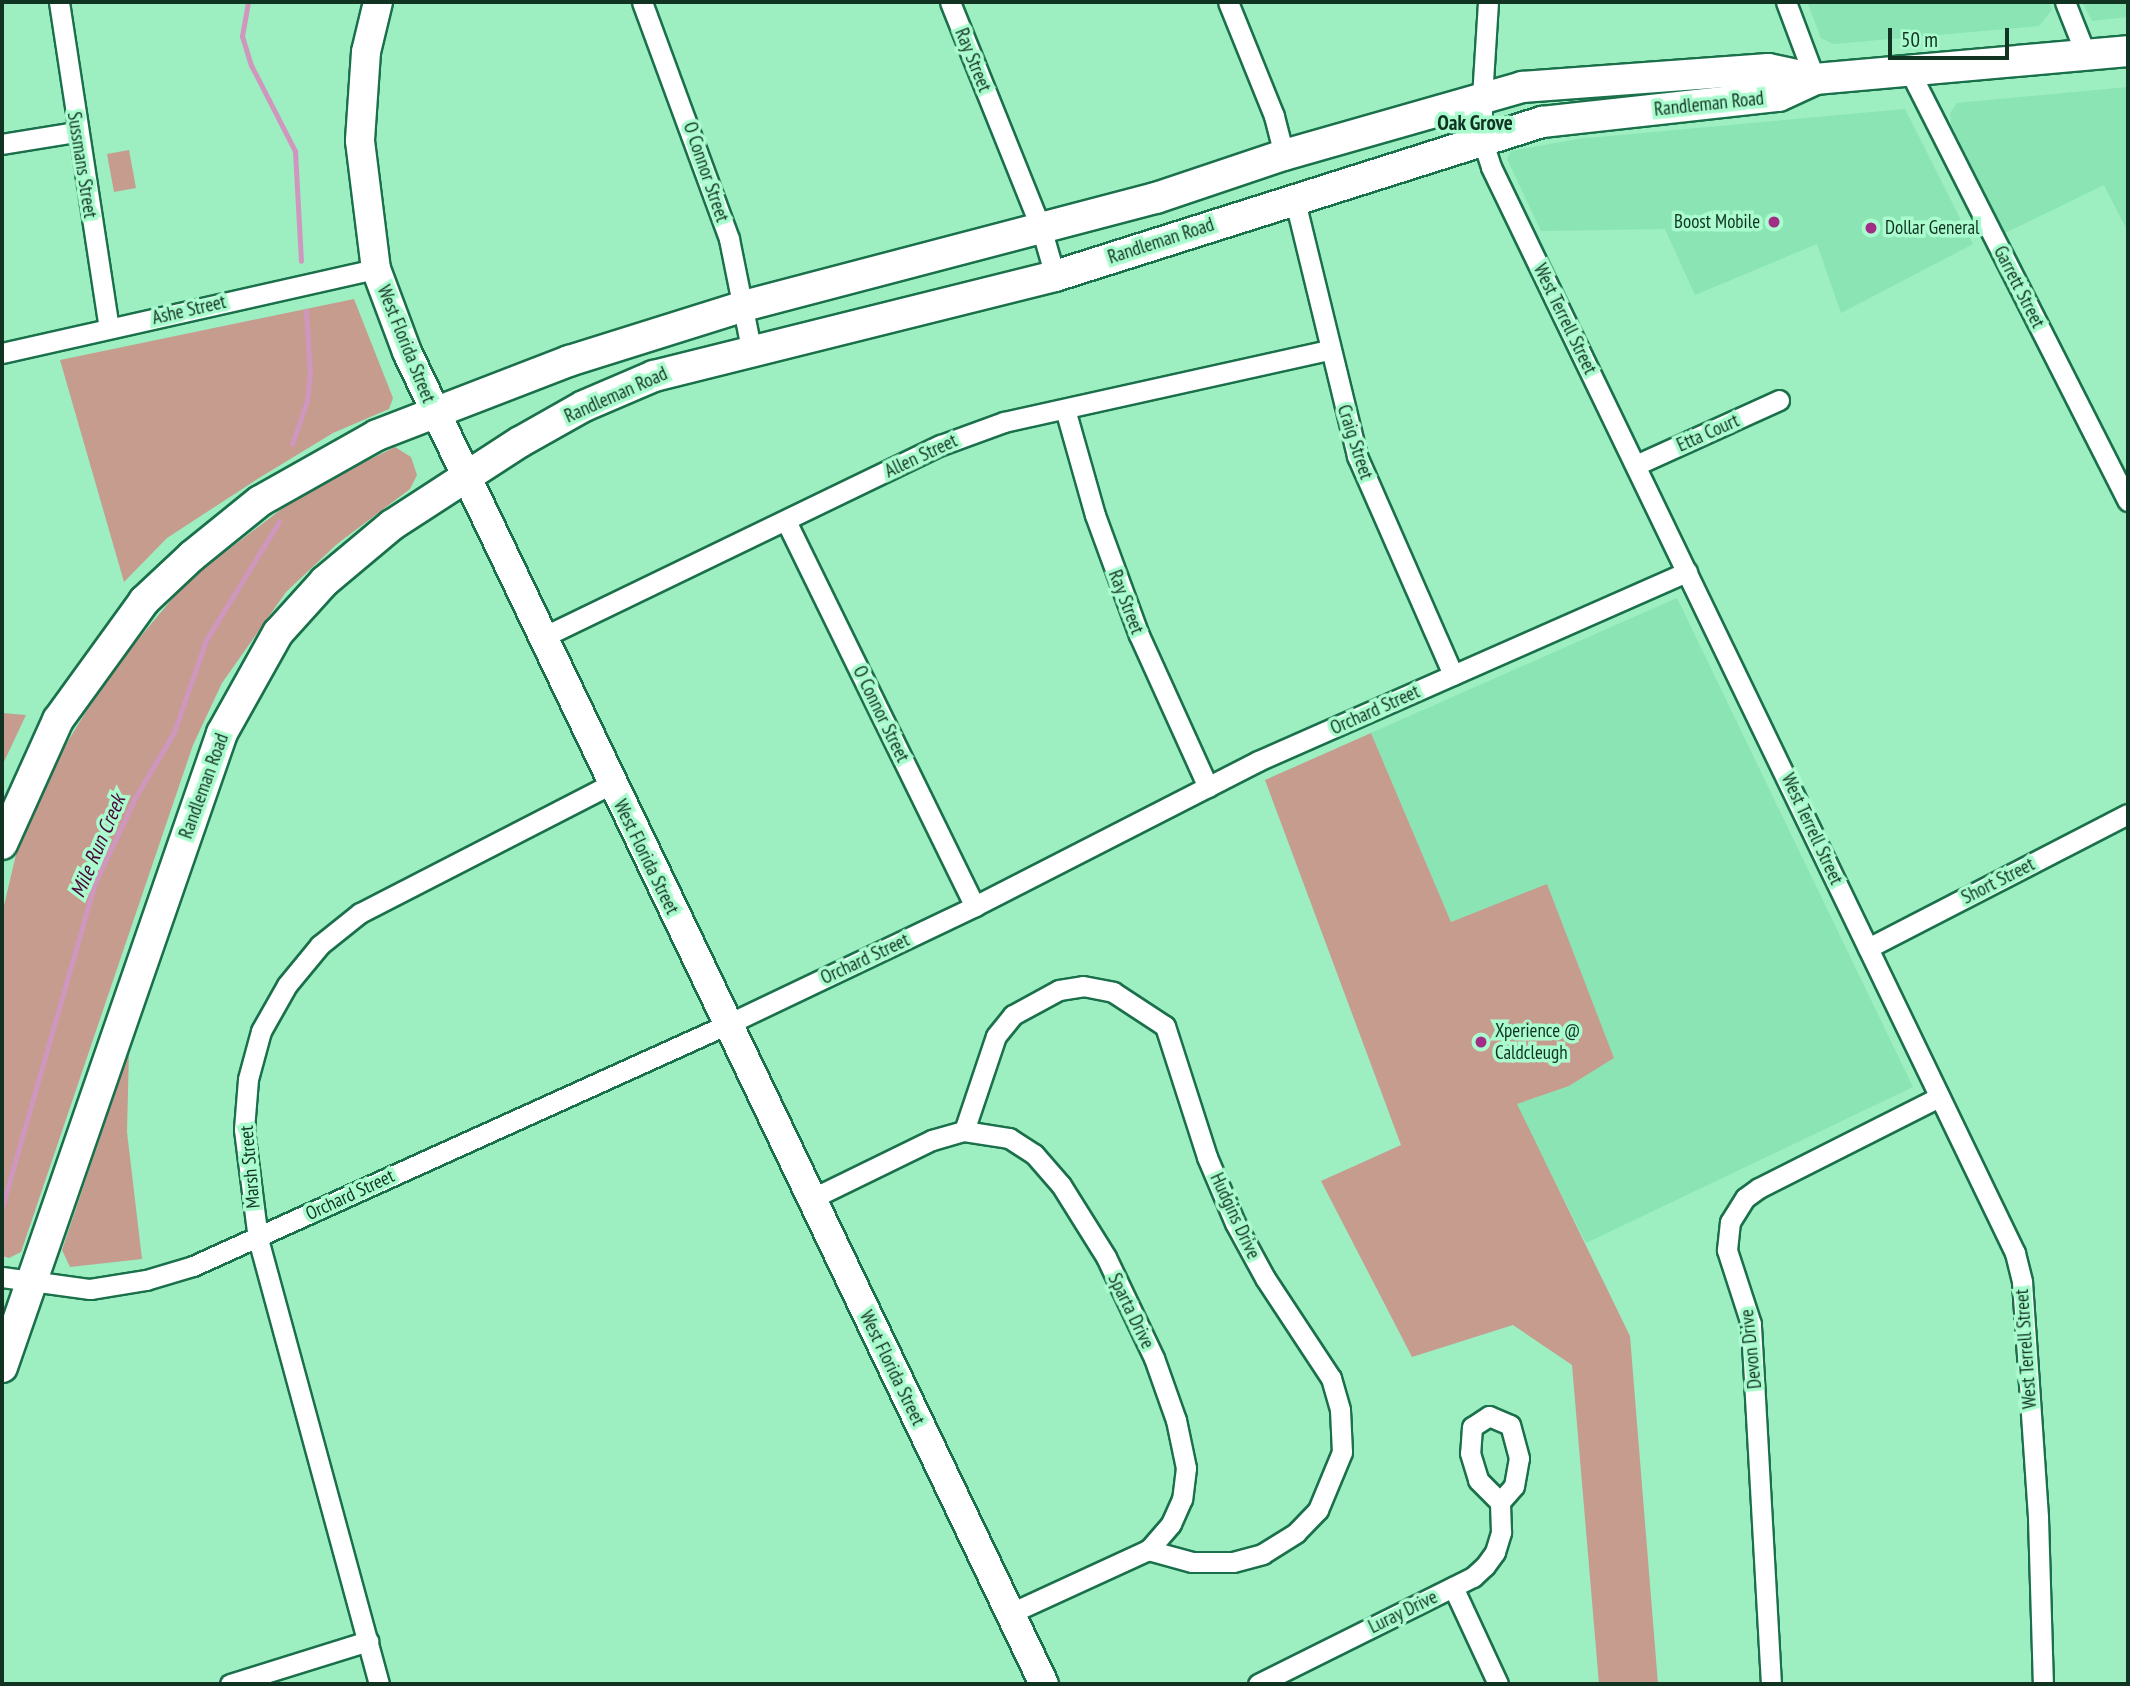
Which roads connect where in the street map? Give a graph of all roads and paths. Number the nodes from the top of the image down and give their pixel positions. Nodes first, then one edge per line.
1 (59, 2) edge
2 (378, 2) edge
3 (642, 2) edge
4 (950, 2) edge
5 (1228, 2) edge
6 (1488, 2) edge
7 (1786, 2) edge
8 (2065, 2) edge
9 (2128, 51) edge
10 (2086, 55) junction
11 (1910, 72) junction
12 (1815, 79) junction
13 (1482, 97) junction
14 (76, 132) junction
15 (1482, 139) junction
16 (2, 144) edge
17 (1284, 155) junction
18 (1294, 197) junction
19 (1042, 231) junction
20 (376, 269) junction
21 (1055, 276) junction
22 (744, 306) junction
23 (109, 328) junction
24 (751, 348) junction
25 (1328, 350) junction
26 (2, 353) edge
27 (1779, 400) dead end
28 (1065, 409) junction
29 (435, 414) junction
30 (1636, 465) junction
31 (468, 479) junction
32 (2128, 501) edge
33 (786, 521) junction
34 (1687, 572) junction
35 (541, 638) junction
36 (1453, 675) junction
37 (611, 783) junction
38 (1208, 787) junction
39 (2128, 814) edge
40 (2, 844) edge
41 (975, 906) junction
42 (1868, 948) junction
43 (728, 1024) junction
44 (1939, 1097) junction
45 (964, 1131) junction
46 (811, 1199) junction
47 (258, 1239) junction
48 (15, 1280) edge
49 (2, 1367) edge
50 (1500, 1502) dead end
51 (1148, 1550) junction
52 (1453, 1587) junction
53 (1009, 1614) junction
54 (368, 1640) junction
55 (230, 1684) edge
56 (379, 1684) edge
57 (1044, 1684) edge
58 (1258, 1684) edge
59 (1498, 1684) edge
60 (1771, 1684) edge
61 (2043, 1684) edge

1 - 14 street, Sussmans Street
2 - 20 main road, West Florida Street
3 - 22 street, O Connor Street
4 - 19 street, Ray Street
5 - 17 street
6 - 13 street, West Terrell Street
7 - 12 street
8 - 10 street
9 - 10 main road, Randleman Road
10 - 11 main road, Randleman Road
11 - 12 main road, Randleman Road
11 - 32 street, Garrett Street
12 - 13 main road, Randleman Road
12 - 15 main road, Randleman Road
13 - 15 street, West Terrell Street
13 - 17 main road, Randleman Road
14 - 16 street
14 - 23 street, Sussmans Street
15 - 18 main road, Randleman Road
15 - 30 street, West Terrell Street
17 - 19 main road, Randleman Road
18 - 21 main road, Randleman Road
18 - 25 street, Craig Street
19 - 21 street, Ray Street
19 - 22 main road, Randleman Road
20 - 23 street, Ashe Street
20 - 29 main road, West Florida Street
21 - 24 main road, Randleman Road
22 - 24 street, O Connor Street
22 - 29 main road, Randleman Road
23 - 26 street, Ashe Street
24 - 31 main road, Randleman Road
25 - 28 street, Allen Street
25 - 36 street, Craig Street
27 - 30 street, Etta Court
28 - 33 street, Allen Street
28 - 38 street, Ray Street
29 - 31 main road, West Florida Street
29 - 40 main road, Randleman Road
30 - 34 street, West Terrell Street
31 - 35 main road, West Florida Street
31 - 48 main road, Randleman Road
33 - 35 street, Allen Street
33 - 41 street, O Connor Street
34 - 36 street, Orchard Street
34 - 42 street, West Terrell Street
35 - 37 main road, West Florida Street
36 - 38 street, Orchard Street
37 - 43 main road, West Florida Street
37 - 47 street, Marsh Street
38 - 41 street, Orchard Street
39 - 42 street, Short Street
41 - 43 street, Orchard Street
42 - 44 street, West Terrell Street
43 - 46 main road, West Florida Street
43 - 47 street, Orchard Street
44 - 60 street, Devon Drive
44 - 61 street, West Terrell Street
45 - 46 street
45 - 51 street, Sparta Drive
45 - 51 street, Hudgins Drive
46 - 53 main road, West Florida Street
47 - 48 street, Orchard Street
47 - 54 street, Marsh Street
48 - 49 main road, Randleman Road
50 - 52 street, Luray Drive
51 - 53 street
52 - 58 street, Luray Drive
52 - 59 street
53 - 57 main road, West Florida Street
54 - 55 street
54 - 56 street, Marsh Street

